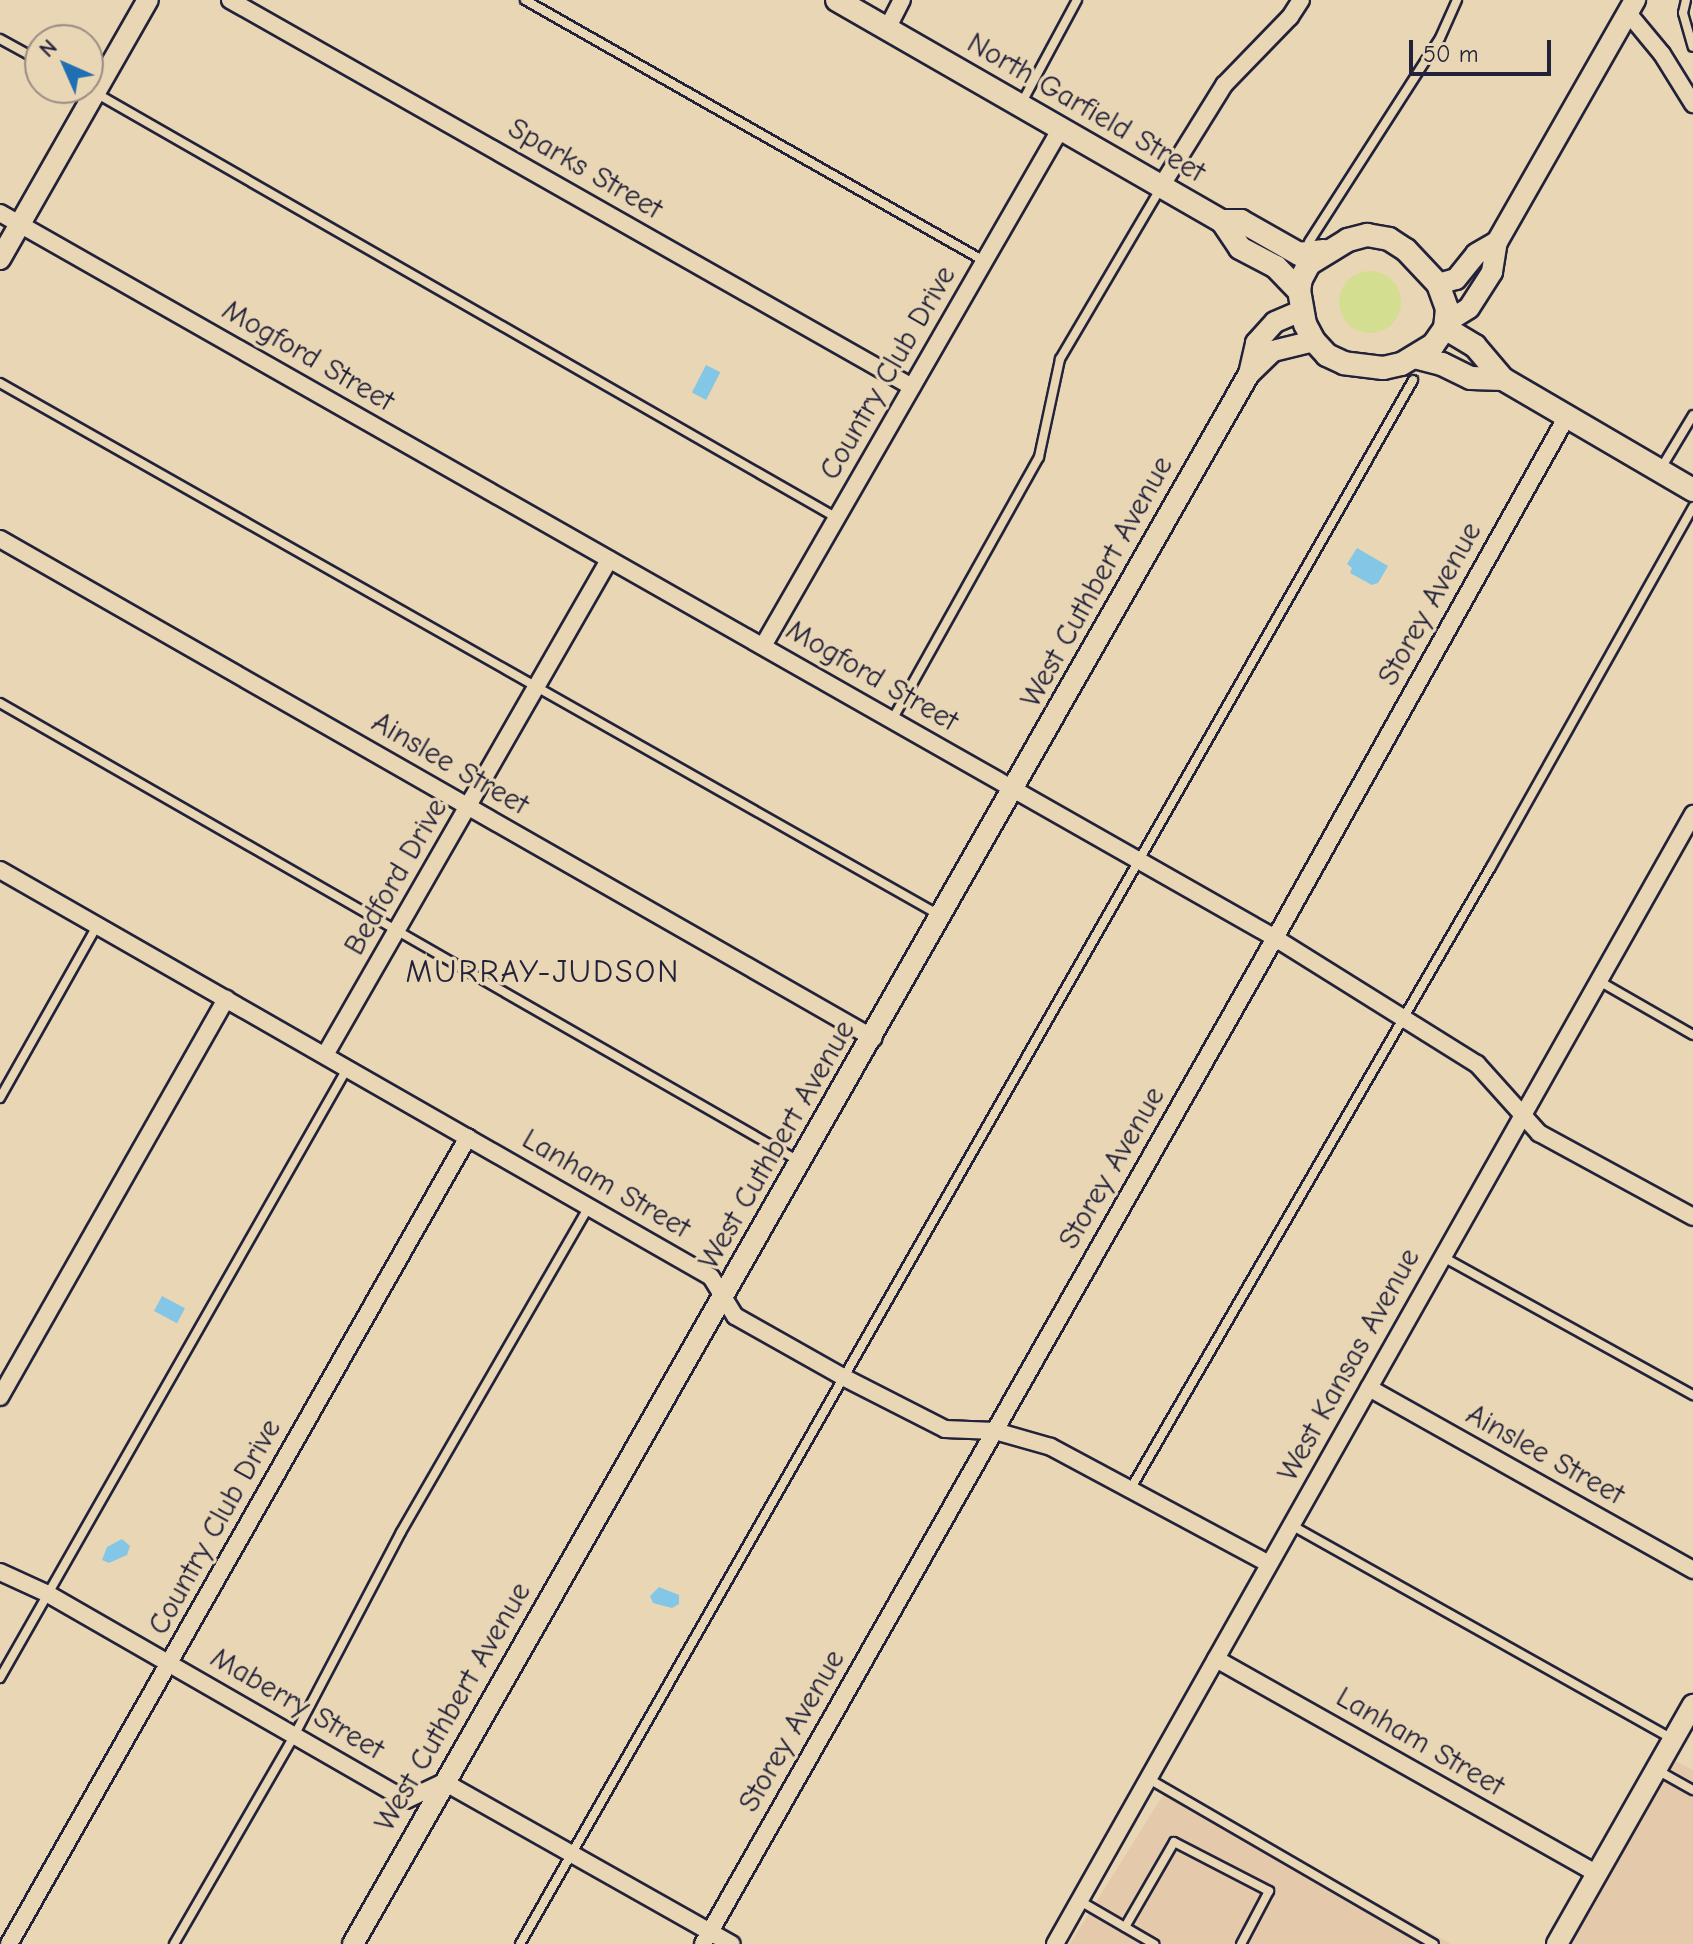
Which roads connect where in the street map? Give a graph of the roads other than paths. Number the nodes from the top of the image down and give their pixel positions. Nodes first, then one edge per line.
1 (148, 0) edge
2 (230, 0) edge
3 (525, 0) edge
4 (837, 0) edge
5 (902, 0) edge
6 (1077, 0) edge
7 (1301, 0) edge
8 (1457, 0) edge
9 (1686, 0) edge
10 (1632, 7) edge
11 (887, 29) junction
12 (0, 39) edge
13 (1693, 47) edge
14 (24, 52) edge
15 (104, 69) edge
16 (104, 97) edge
17 (84, 104) edge
18 (1693, 104) edge
19 (1021, 105) junction
20 (1061, 128) junction
21 (1162, 185) junction
22 (0, 213) edge
23 (1222, 221) junction
24 (20, 225) junction
25 (1497, 242) junction
26 (1316, 246) junction
27 (0, 259) edge
28 (984, 261) junction
29 (1438, 284) junction
30 (1301, 301) junction
31 (1445, 326) junction
32 (1314, 341) junction
33 (1415, 357) junction
34 (1249, 374) junction
35 (1503, 379) junction
36 (1413, 380) dead end
37 (0, 383) edge
38 (912, 387) junction
39 (1693, 415) edge
40 (1566, 418) junction
41 (1682, 434) junction
42 (1693, 440) edge
43 (1659, 470) junction
44 (1693, 490) edge
45 (1693, 507) edge
46 (837, 518) junction
47 (0, 539) edge
48 (609, 560) junction
49 (763, 646) junction
50 (537, 687) junction
51 (0, 703) edge
52 (892, 720) junction
53 (1014, 790) junction
54 (468, 806) junction
55 (1693, 814) edge
56 (1677, 845) junction
57 (1693, 854) edge
58 (1139, 861) junction
59 (0, 870) edge
60 (942, 916) junction
61 (97, 926) junction
62 (397, 931) junction
63 (1275, 938) junction
64 (1599, 981) junction
65 (226, 999) junction
66 (1402, 1017) junction
67 (1693, 1035) edge
68 (873, 1038) junction
69 (325, 1055) junction
70 (348, 1067) junction
71 (0, 1098) edge
72 (1522, 1114) junction
73 (468, 1137) junction
74 (801, 1162) junction
75 (590, 1206) junction
76 (1693, 1217) edge
77 (1443, 1257) junction
78 (724, 1297) junction
79 (845, 1378) junction
80 (1369, 1388) junction
81 (1693, 1395) edge
82 (0, 1397) edge
83 (995, 1431) junction
84 (1131, 1488) junction
85 (1291, 1525) junction
86 (1269, 1564) junction
87 (1693, 1570) edge
88 (0, 1572) edge
89 (48, 1594) junction
90 (1216, 1659) junction
91 (170, 1664) junction
92 (0, 1678) edge
93 (1693, 1705) edge
94 (295, 1734) junction
95 (1673, 1740) junction
96 (1656, 1770) junction
97 (1148, 1779) junction
98 (444, 1782) junction
99 (1693, 1790) edge
100 (570, 1853) junction
101 (1597, 1874) junction
102 (1079, 1901) junction
103 (1125, 1927) junction
104 (706, 1938) edge
105 (9, 1944) edge
106 (174, 1944) edge
107 (353, 1944) edge
108 (520, 1944) edge
109 (732, 1944) edge
110 (1055, 1944) edge
111 (1154, 1944) edge
112 (1241, 1944) edge
113 (1434, 1944) edge
114 (1557, 1944) edge

1 - 15 street
2 - 38 street, Sparks Street
3 - 28 lane
4 - 11 main road, North Garfield Street
5 - 11 street
6 - 19 lane
7 - 21 street
8 - 26 lane
9 - 13 lane
10 - 18 street
10 - 25 street
11 - 19 main road, North Garfield Street
12 - 14 lane
16 - 46 lane
17 - 24 street
19 - 20 main road, North Garfield Street
20 - 21 main road, North Garfield Street
20 - 28 street, Country Club Drive
21 - 23 main road, North Garfield Street
21 - 52 lane
22 - 24 street, Mogford Street
23 - 26 main road
23 - 30 main road
24 - 27 street
24 - 48 street, Mogford Street
25 - 29 street
25 - 31 street
26 - 29 main road
26 - 30 main road
28 - 38 street, Country Club Drive
29 - 31 main road
30 - 32 main road
30 - 34 street, West Cuthbert Avenue
31 - 33 main road
31 - 35 main road
32 - 33 main road
32 - 34 street, West Cuthbert Avenue
33 - 35 main road
34 - 53 street, West Cuthbert Avenue
35 - 40 main road
36 - 58 lane
37 - 50 lane
38 - 46 street, Country Club Drive
39 - 41 lane
40 - 43 main road
40 - 63 street, Storey Avenue
41 - 42 lane
41 - 43 lane
43 - 44 main road
45 - 66 lane
46 - 49 street, Country Club Drive
47 - 54 street, Ainslee Street
48 - 49 street, Mogford Street
48 - 50 street, Bedford Drive
49 - 52 street, Mogford Street
50 - 54 street, Bedford Drive
50 - 60 lane
51 - 62 lane
52 - 53 street, Mogford Street
53 - 58 street, Mogford Street
53 - 60 street, West Cuthbert Avenue
54 - 62 street, Bedford Drive
54 - 68 street, Ainslee Street
55 - 56 street, West Kansas Avenue
56 - 57 street
56 - 64 street, West Kansas Avenue
58 - 63 street, Mogford Street
58 - 79 lane
59 - 61 street, Lanham Street
60 - 68 street, West Cuthbert Avenue
61 - 65 street, Lanham Street
61 - 71 lane
62 - 69 street, Bedford Drive
62 - 74 lane
63 - 66 street, Mogford Street
63 - 83 street, Storey Avenue
64 - 67 lane
64 - 72 street, West Kansas Avenue
65 - 69 street, Lanham Street
65 - 82 street
66 - 72 street, Mogford Street
66 - 84 lane
68 - 74 street, West Cuthbert Avenue
69 - 70 street, Lanham Street
70 - 73 street, Lanham Street
70 - 89 lane
72 - 76 street, Mogford Street
72 - 77 street, West Kansas Avenue
73 - 75 street, Lanham Street
73 - 91 street, Country Club Drive
74 - 78 street, West Cuthbert Avenue
75 - 78 street, Lanham Street
75 - 94 lane
77 - 80 street, West Kansas Avenue
77 - 81 lane
78 - 79 street, Lanham Street
78 - 98 street, West Cuthbert Avenue
79 - 83 street, Lanham Street
79 - 100 lane
80 - 85 street, West Kansas Avenue
80 - 87 street, Ainslee Street
83 - 84 street, Lanham Street
83 - 104 street, Storey Avenue
84 - 86 street, Lanham Street
85 - 86 street, West Kansas Avenue
85 - 95 lane
86 - 90 street, West Kansas Avenue
88 - 89 street, Maberry Street
89 - 91 street, Maberry Street
89 - 92 lane
90 - 97 street, West Kansas Avenue
90 - 101 street, Lanham Street
91 - 94 street, Maberry Street
91 - 105 street, Country Club Drive
93 - 95 street
94 - 98 street, Maberry Street
94 - 106 lane
95 - 96 street
96 - 99 lane
96 - 101 street
97 - 102 street, West Kansas Avenue
97 - 113 lane
98 - 100 street
98 - 107 street, West Cuthbert Avenue
100 - 104 street
100 - 108 lane
101 - 114 street
102 - 103 lane
102 - 110 street, West Kansas Avenue
103 - 111 lane
103 - 112 lane
104 - 109 street

